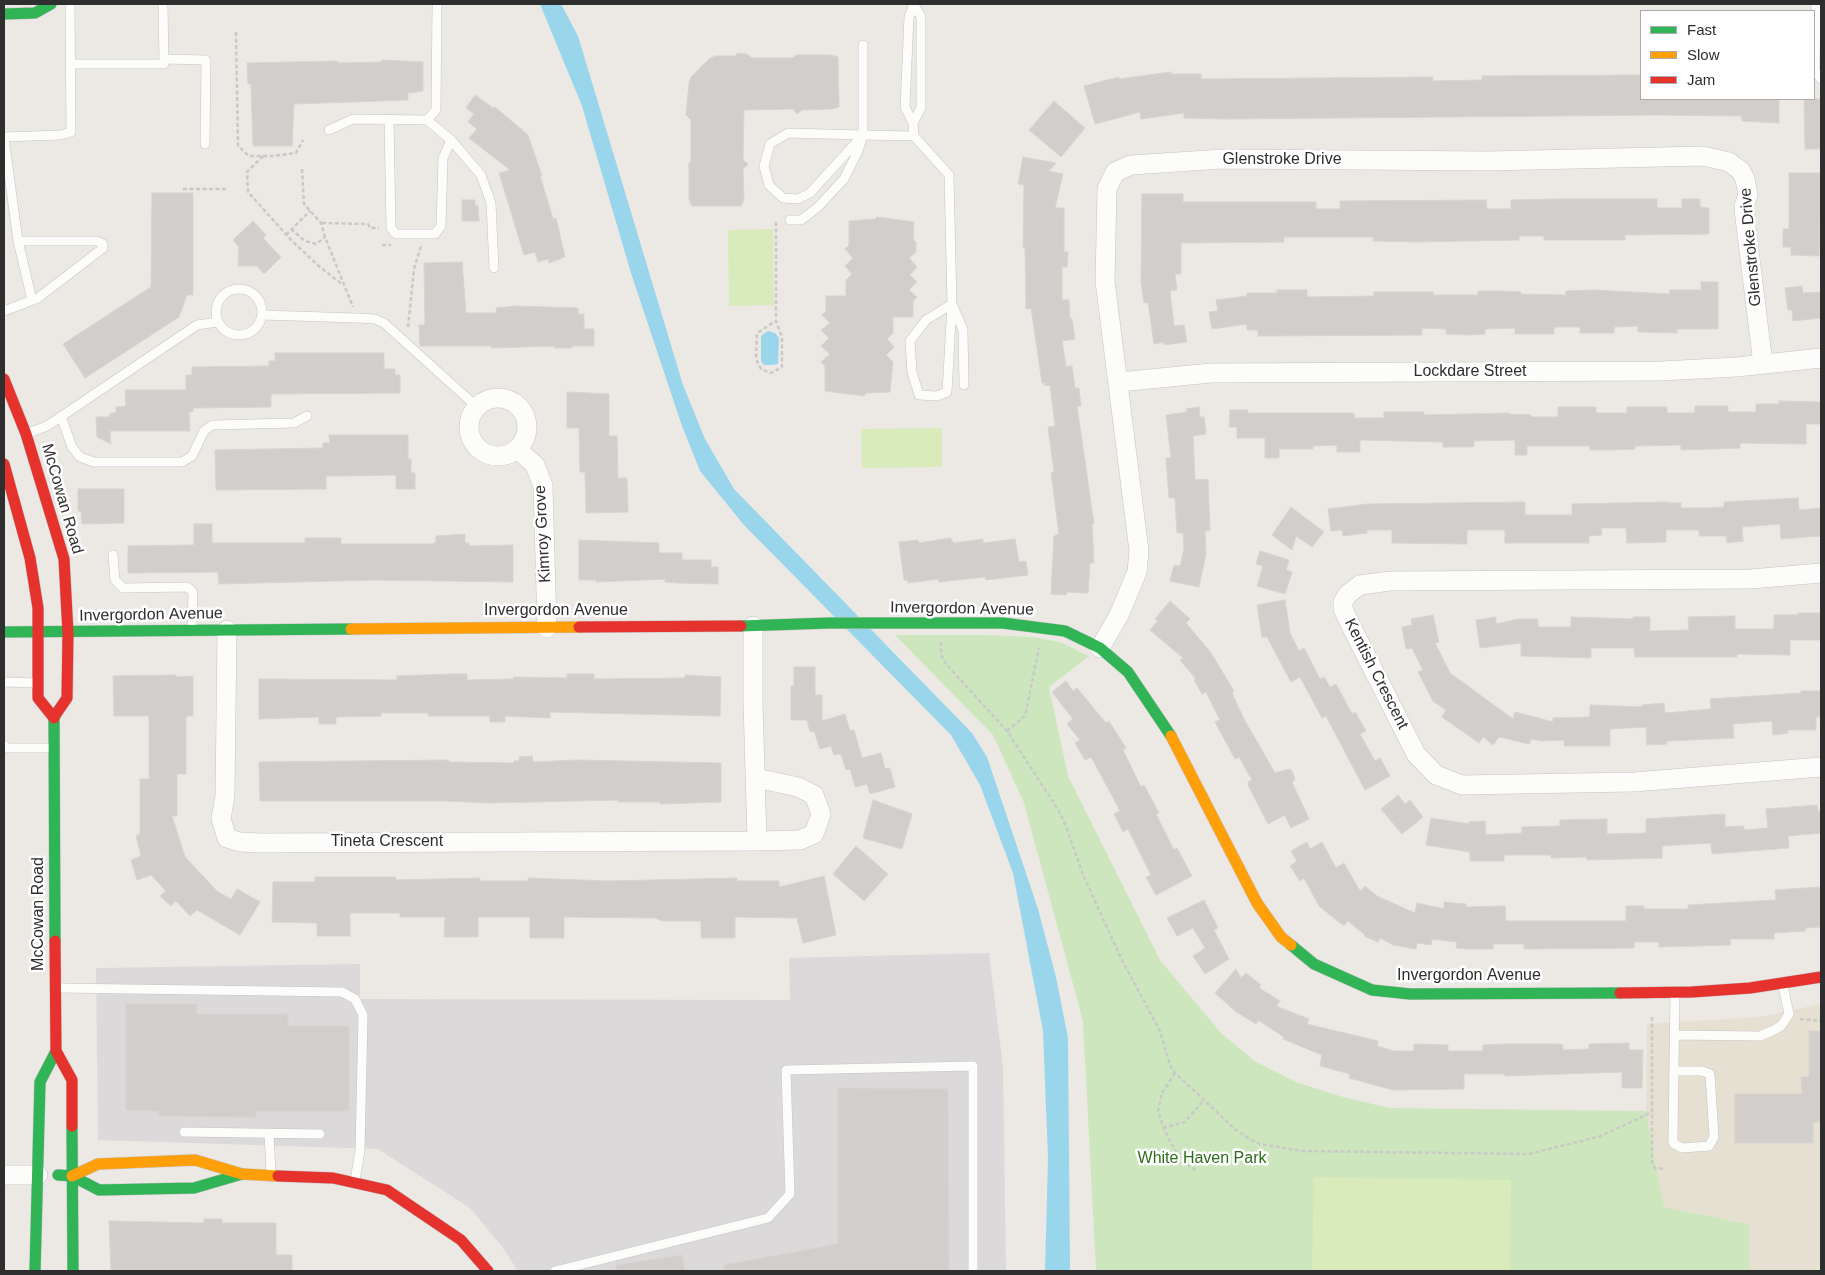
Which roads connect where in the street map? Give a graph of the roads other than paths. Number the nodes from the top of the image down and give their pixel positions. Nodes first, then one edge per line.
1 (51, 4) edge
2 (70, 4) edge
3 (164, 4) edge
4 (436, 4) edge
5 (914, 4) edge
6 (1816, 4) edge
7 (4, 14) edge
8 (1819, 34) edge
9 (863, 46) dead end
10 (164, 59) junction
11 (71, 64) junction
12 (1821, 79) edge
13 (388, 120) junction
14 (427, 120) junction
15 (913, 124) junction
16 (329, 130) dead end
17 (863, 135) junction
18 (914, 136) junction
19 (4, 137) edge
20 (451, 140) junction
21 (205, 144) dead end
22 (790, 220) dead end
23 (18, 241) junction
24 (494, 268) dead end
25 (32, 300) junction
26 (952, 304) junction
27 (4, 311) edge
28 (263, 315) junction
29 (218, 322) junction
30 (1821, 358) edge
31 (1763, 364) junction
32 (4, 379) edge
33 (1119, 382) junction
34 (964, 384) dead end
35 (477, 407) junction
36 (61, 416) junction
37 (307, 416) dead end
38 (26, 434) junction
39 (517, 449) junction
40 (4, 464) edge
41 (113, 556) dead end
42 (1821, 573) edge
43 (753, 626) junction
44 (547, 628) junction
45 (192, 630) junction
46 (227, 630) junction
47 (38, 631) junction
48 (4, 632) edge
49 (68, 633) junction
50 (1100, 648) junction
51 (4, 682) edge
52 (38, 683) junction
53 (54, 718) junction
54 (4, 745) edge
55 (55, 748) junction
56 (1821, 767) edge
57 (756, 778) junction
58 (757, 841) junction
59 (1821, 977) edge
60 (1782, 983) junction
61 (56, 988) junction
62 (1675, 992) junction
63 (1674, 1035) junction
64 (56, 1051) junction
65 (1674, 1071) junction
66 (184, 1132) dead end
67 (269, 1133) junction
68 (320, 1134) dead end
69 (38, 1174) junction
70 (242, 1174) junction
71 (271, 1175) junction
72 (4, 1176) edge
73 (72, 1176) junction
74 (355, 1183) junction
75 (575, 1269) edge
76 (35, 1271) edge
77 (73, 1271) edge
78 (488, 1271) edge
79 (555, 1271) edge
80 (973, 1271) edge

1 - 7 main road
2 - 11 lane
3 - 10 lane
4 - 14 lane
5 - 15 lane
5 - 15 lane
6 - 8 lane
8 - 12 lane
9 - 17 lane
10 - 11 lane
10 - 21 lane
11 - 19 lane
13 - 14 lane
13 - 16 lane
13 - 20 lane
14 - 20 lane
15 - 18 lane
17 - 17 lane
17 - 18 lane
17 - 22 lane
18 - 26 lane
19 - 23 lane
20 - 24 lane
23 - 25 lane
23 - 25 lane
25 - 27 lane
26 - 26 lane
26 - 34 lane
28 - 29 lane
28 - 29 lane
28 - 35 lane
29 - 36 lane
30 - 31 street, Lockdare Street
31 - 33 street, Lockdare Street
31 - 33 street, Glenstroke Drive
32 - 38 main road, McCowan Road
33 - 50 street, Glenstroke Drive
35 - 39 street
35 - 39 street
36 - 37 lane
36 - 38 lane
38 - 49 main road, McCowan Road
39 - 44 street, Kimroy Grove
40 - 47 main road
41 - 45 lane
42 - 56 street, Kentish Crescent
43 - 44 main road, Invergordon Avenue
43 - 50 main road, Invergordon Avenue
43 - 57 street
44 - 46 main road, Invergordon Avenue
45 - 46 main road, Invergordon Avenue
45 - 49 main road, Invergordon Avenue
46 - 58 street, Tineta Crescent
47 - 48 main road, Invergordon Avenue
47 - 49 main road, Invergordon Avenue
47 - 52 main road
49 - 53 main road, McCowan Road
50 - 62 main road, Invergordon Avenue
51 - 52 lane
52 - 53 main road
53 - 55 main road, McCowan Road
54 - 55 lane
55 - 61 main road, McCowan Road
57 - 58 street
57 - 58 street, Tineta Crescent
59 - 60 main road, Invergordon Avenue
60 - 62 main road, Invergordon Avenue
60 - 63 lane
61 - 64 main road, McCowan Road
61 - 74 lane
62 - 63 lane
63 - 65 lane
64 - 69 main road, McCowan Road
64 - 73 main road, McCowan Road
65 - 65 lane
66 - 67 lane
67 - 68 lane
67 - 71 lane
69 - 72 street
69 - 73 main road
69 - 76 main road, McCowan Road
70 - 71 main road
70 - 73 main road
70 - 73 main road
71 - 74 main road
73 - 77 main road, McCowan Road
74 - 78 main road
75 - 79 lane
75 - 80 lane

